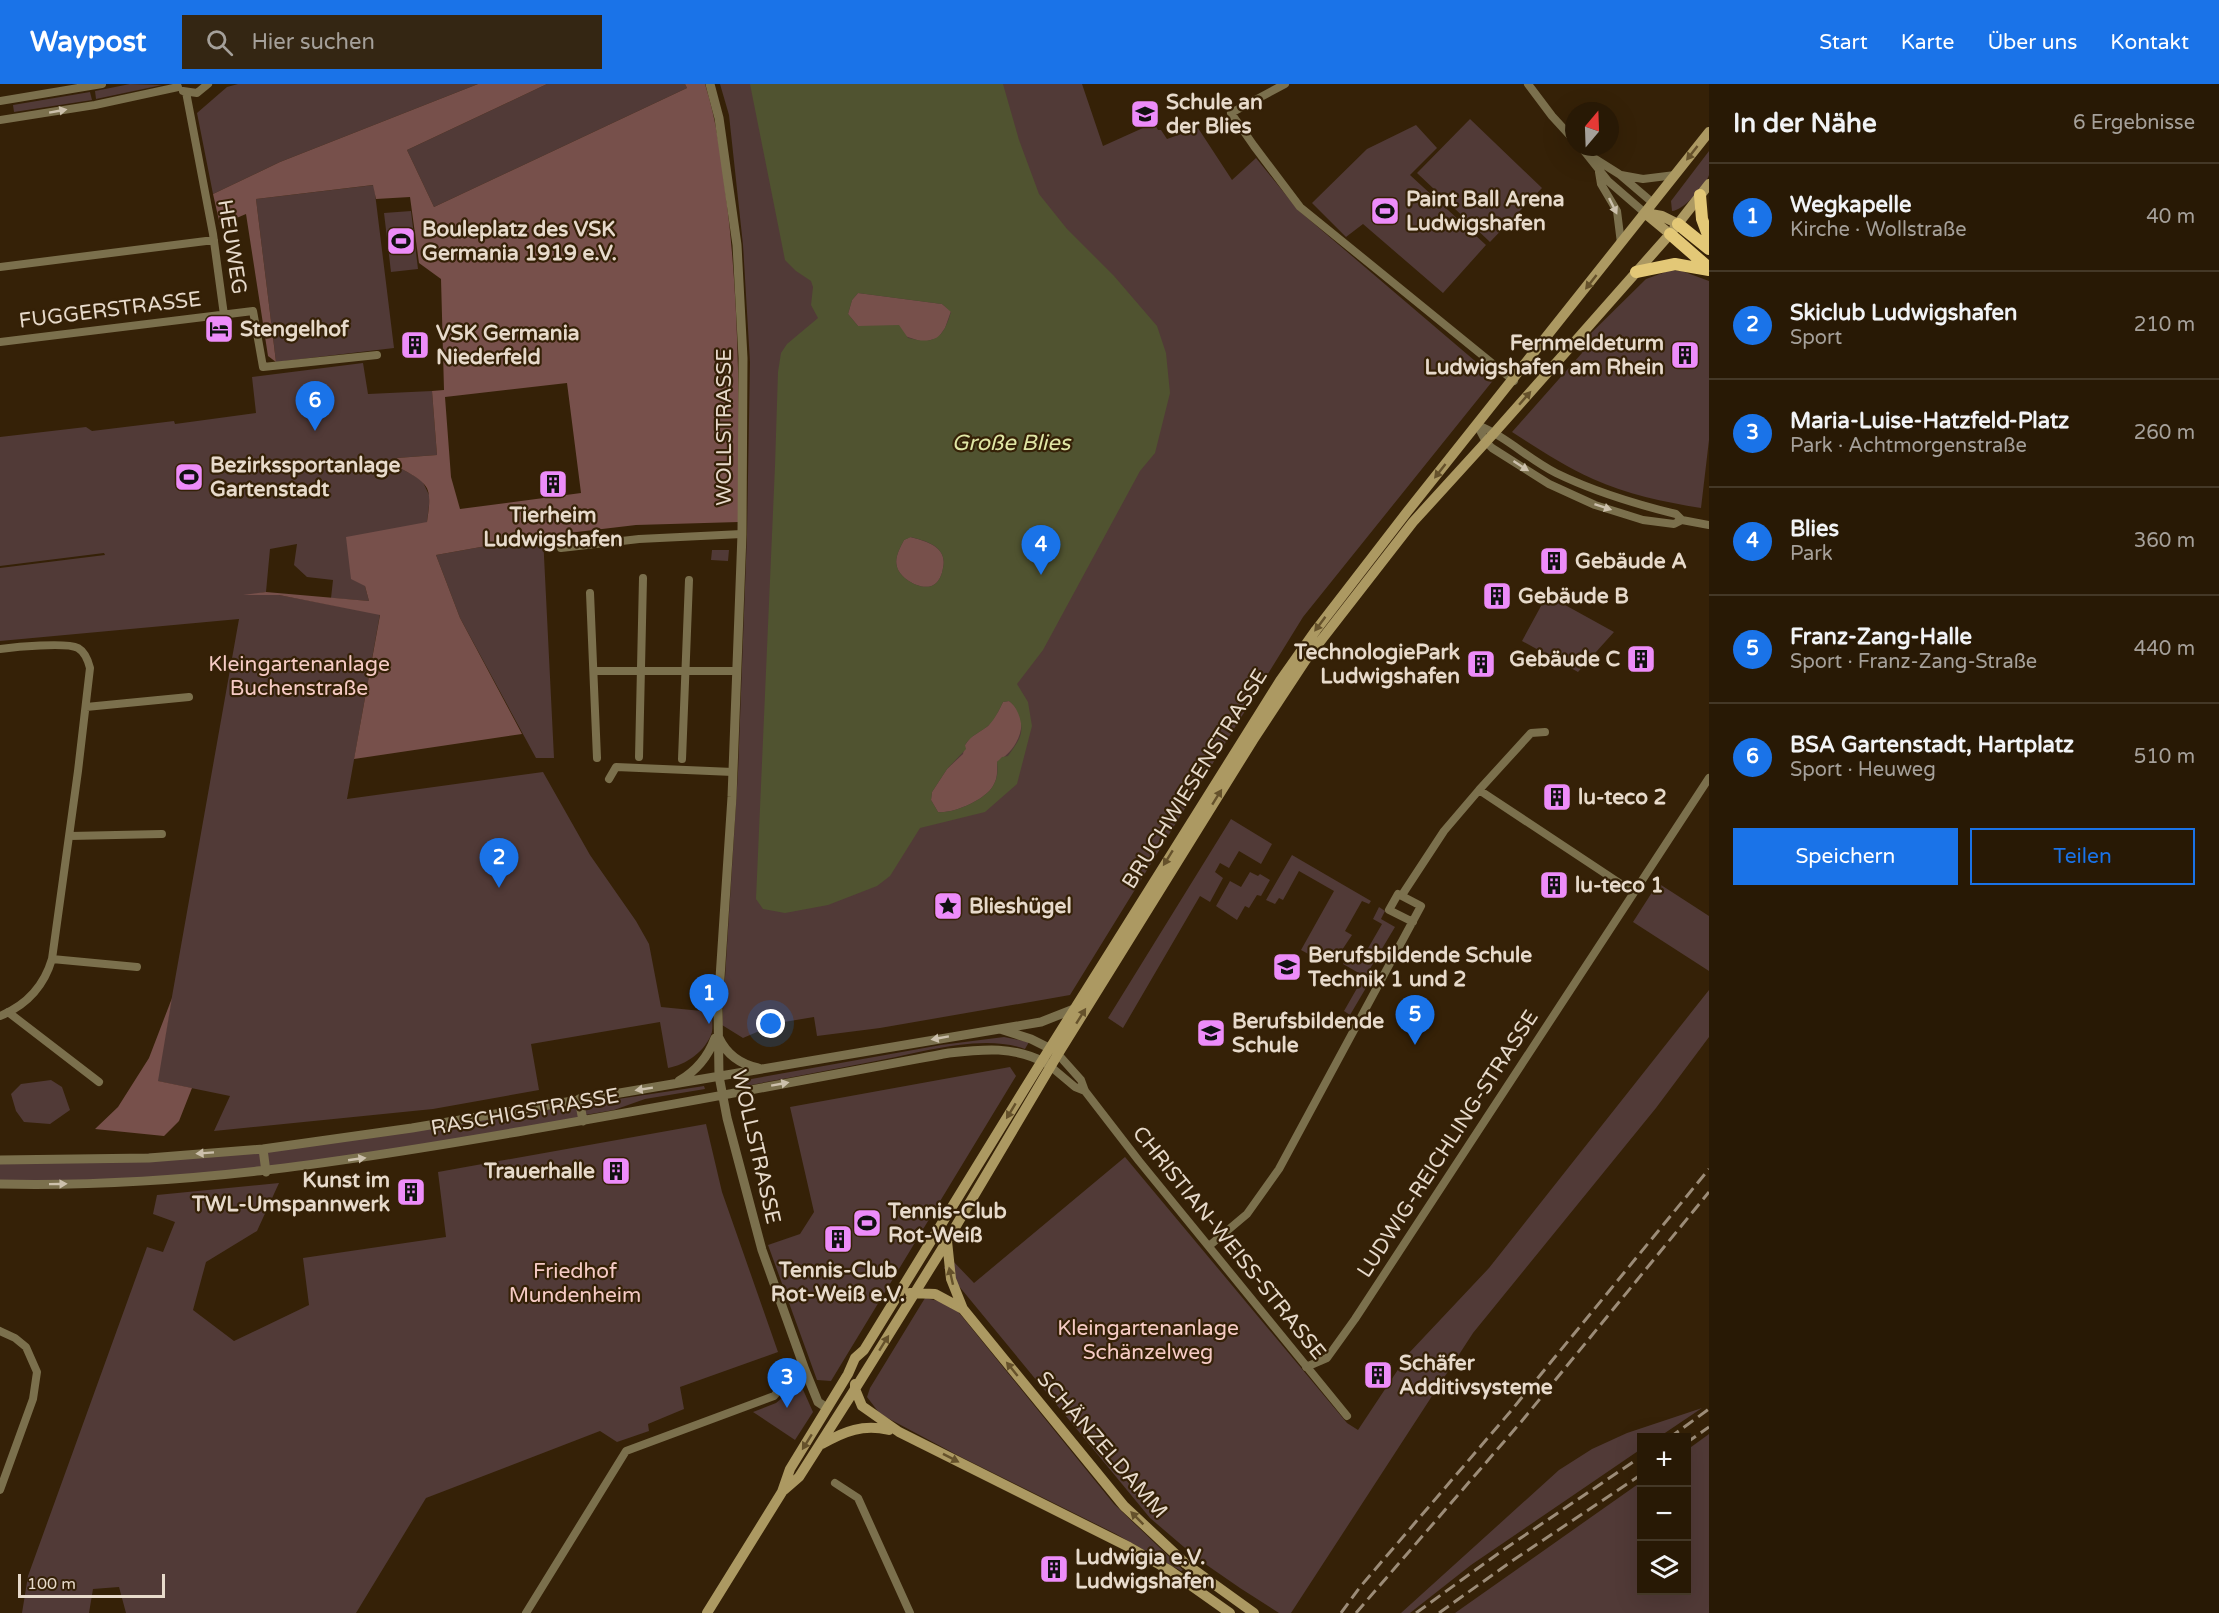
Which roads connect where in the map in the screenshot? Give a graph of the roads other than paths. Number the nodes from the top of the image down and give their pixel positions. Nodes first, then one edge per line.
1 (102, 84) edge
2 (208, 84) edge
3 (710, 84) edge
4 (1285, 84) edge
5 (1528, 84) edge
6 (177, 85) edge
7 (186, 92) junction
8 (0, 101) edge
9 (0, 120) edge
10 (1565, 131) edge
11 (1709, 132) edge
12 (1590, 156) edge
13 (1591, 156) edge
14 (1599, 170) junction
15 (1619, 174) junction
16 (1675, 175) junction
17 (1709, 184) edge
18 (1700, 195) junction
19 (1653, 203) junction
20 (1645, 213) junction
21 (1678, 224) junction
22 (1670, 234) junction
23 (214, 240) junction
24 (1621, 243) junction
25 (1707, 244) edge
26 (1700, 265) edge
27 (0, 267) edge
28 (1636, 272) junction
29 (224, 315) junction
30 (0, 342) edge
31 (377, 355) dead end
32 (1514, 381) junction
33 (1477, 425) junction
34 (1495, 432) junction
35 (1486, 442) junction
36 (1682, 520) junction
37 (1709, 525) edge
38 (742, 534) junction
39 (561, 548) dead end
40 (643, 578) dead end
41 (689, 580) dead end
42 (590, 593) dead end
43 (0, 649) edge
44 (594, 671) junction
45 (642, 671) junction
46 (686, 671) junction
47 (737, 671) junction
48 (189, 697) dead end
49 (86, 707) junction
50 (1545, 732) dead end
51 (639, 757) dead end
52 (597, 758) dead end
53 (682, 759) dead end
54 (733, 771) junction
55 (1709, 778) edge
56 (609, 779) dead end
57 (1479, 790) junction
58 (162, 834) dead end
59 (70, 836) junction
60 (1633, 892) junction
61 (1402, 895) junction
62 (1413, 922) junction
63 (52, 959) junction
64 (137, 967) dead end
65 (1074, 1009) junction
66 (4, 1014) edge
67 (998, 1028) junction
68 (717, 1033) junction
69 (1054, 1051) junction
70 (1046, 1063) junction
71 (764, 1069) junction
72 (719, 1076) junction
73 (99, 1082) dead end
74 (674, 1084) junction
75 (1085, 1090) junction
76 (723, 1095) junction
77 (579, 1099) junction
78 (583, 1121) junction
79 (263, 1149) junction
80 (0, 1160) edge
81 (266, 1172) junction
82 (0, 1184) edge
83 (947, 1240) junction
84 (1209, 1246) junction
85 (916, 1292) junction
86 (898, 1294) junction
87 (963, 1310) junction
88 (0, 1331) edge
89 (864, 1350) junction
90 (1306, 1367) junction
91 (805, 1370) junction
92 (855, 1389) junction
93 (827, 1408) junction
94 (1347, 1416) dead end
95 (899, 1432) junction
96 (819, 1446) junction
97 (835, 1483) dead end
98 (0, 1490) edge
99 (782, 1492) junction
100 (1226, 1610) edge
101 (526, 1613) edge
102 (707, 1613) edge
103 (910, 1613) edge
104 (1254, 1613) edge

1 - 8 street
2 - 7 street
3 - 38 street, WOLLSTRASSE
4 - 32 street
5 - 10 street
6 - 7 street
9 -> 6 street
7 - 23 street, HEUWEG
11 -> 16 main road, BRUCHWIESENSTRASSE
12 - 14 street
13 - 15 street
14 - 20 street
14 -> 24 street
15 - 16 street
15 - 19 street
16 - 19 main road, BRUCHWIESENSTRASSE
17 - 18 main road, BRUCHWIESENSTRASSE
18 - 21 main road, BRUCHWIESENSTRASSE
18 - 25 highway
19 - 20 main road, BRUCHWIESENSTRASSE
19 - 21 main road
20 - 21 main road
20 - 22 main road
20 - 24 main road, BRUCHWIESENSTRASSE
21 - 22 main road, BRUCHWIESENSTRASSE
21 - 25 highway
22 - 26 highway
22 - 28 main road, BRUCHWIESENSTRASSE
23 - 27 street
23 - 29 street, HEUWEG
24 -> 32 main road, BRUCHWIESENSTRASSE
26 - 28 highway
34 -> 28 main road, BRUCHWIESENSTRASSE
29 - 30 street, FUGGERSTRASSE
29 - 31 street, HEUWEG
32 - 33 main road, BRUCHWIESENSTRASSE
33 - 34 street
33 - 35 street
33 -> 65 main road, BRUCHWIESENSTRASSE
34 - 35 main road, BRUCHWIESENSTRASSE
34 - 36 street
35 -> 36 street
69 -> 35 main road, BRUCHWIESENSTRASSE
36 - 37 street
38 - 39 street
38 - 47 street, WOLLSTRASSE
40 - 45 street
41 - 46 street
42 - 44 street
43 - 49 street
44 - 45 street
44 - 52 street
45 - 46 street
45 - 51 street
46 - 47 street
46 - 53 street
47 - 54 street, WOLLSTRASSE
48 - 49 street
49 - 59 street
50 - 57 street
54 - 56 street
54 - 68 street, WOLLSTRASSE
55 - 60 street, LUDWIG-REICHLING-STRASSE
57 - 60 street
57 - 61 street
58 - 59 street
59 - 63 street
60 - 90 street, LUDWIG-REICHLING-STRASSE
61 - 62 street
61 - 62 street
62 - 84 street
63 - 64 street
63 - 66 street
65 - 67 street
65 - 69 main road, BRUCHWIESENSTRASSE
66 - 73 street
67 - 69 street, RASCHIGSTRASSE
67 -> 71 street, RASCHIGSTRASSE
68 - 71 street
68 - 72 street, WOLLSTRASSE
68 - 74 street
69 - 70 main road, BRUCHWIESENSTRASSE
69 - 75 street, CHRISTIAN-WEISS-STRASSE
70 - 75 street, CHRISTIAN-WEISS-STRASSE
76 -> 70 street, RASCHIGSTRASSE
70 - 83 main road, BRUCHWIESENSTRASSE
70 -> 86 main road, BRUCHWIESENSTRASSE
71 - 72 street, RASCHIGSTRASSE
72 - 74 street, RASCHIGSTRASSE
72 - 76 street, WOLLSTRASSE
74 -> 77 street, RASCHIGSTRASSE
75 - 84 street, CHRISTIAN-WEISS-STRASSE
76 - 78 street, RASCHIGSTRASSE
76 - 91 street, WOLLSTRASSE
77 - 78 street
77 - 79 street, RASCHIGSTRASSE
81 -> 78 street, RASCHIGSTRASSE
79 -> 80 street, RASCHIGSTRASSE
79 - 81 street
82 -> 81 street, RASCHIGSTRASSE
83 - 85 main road, BRUCHWIESENSTRASSE
87 -> 83 main road, SCHÄNZELDAMM
84 - 90 street, CHRISTIAN-WEISS-STRASSE
85 - 86 main road, SCHÄNZELDAMM
85 - 87 main road, SCHÄNZELDAMM
92 -> 85 main road, BRUCHWIESENSTRASSE
86 - 89 main road, BRUCHWIESENSTRASSE
104 -> 87 main road, SCHÄNZELDAMM
88 - 98 street
89 - 92 main road
89 - 93 main road, BRUCHWIESENSTRASSE
90 - 94 street, CHRISTIAN-WEISS-STRASSE
91 - 93 street, WOLLSTRASSE
91 - 101 street
92 - 95 main road
92 - 96 main road, BRUCHWIESENSTRASSE
93 -> 99 main road, BRUCHWIESENSTRASSE
95 - 96 main road
95 -> 100 main road
96 - 99 main road, BRUCHWIESENSTRASSE
97 - 103 street
99 - 102 main road, BRUCHWIESENSTRASSE

